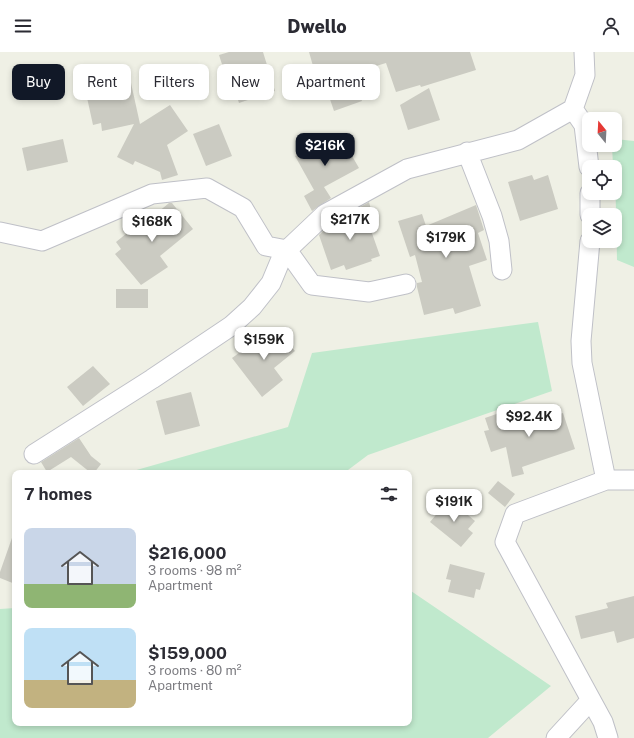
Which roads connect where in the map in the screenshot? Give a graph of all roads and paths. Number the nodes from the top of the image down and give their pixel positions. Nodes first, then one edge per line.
1 (584, 52) edge
2 (574, 109) junction
3 (467, 152) junction
4 (588, 160) edge
5 (0, 232) edge
6 (589, 248) edge
7 (288, 250) junction
8 (502, 270) dead end
9 (406, 284) dead end
10 (34, 454) dead end
11 (606, 480) junction
12 (634, 480) edge
13 (590, 701) junction
14 (556, 738) edge
15 (608, 738) edge

1 - 2 street
2 - 3 street
2 - 4 street
3 - 7 street
3 - 8 street
5 - 7 street
6 - 11 street
7 - 9 street
7 - 10 street
11 - 12 street
11 - 13 street
13 - 14 street
13 - 15 street

